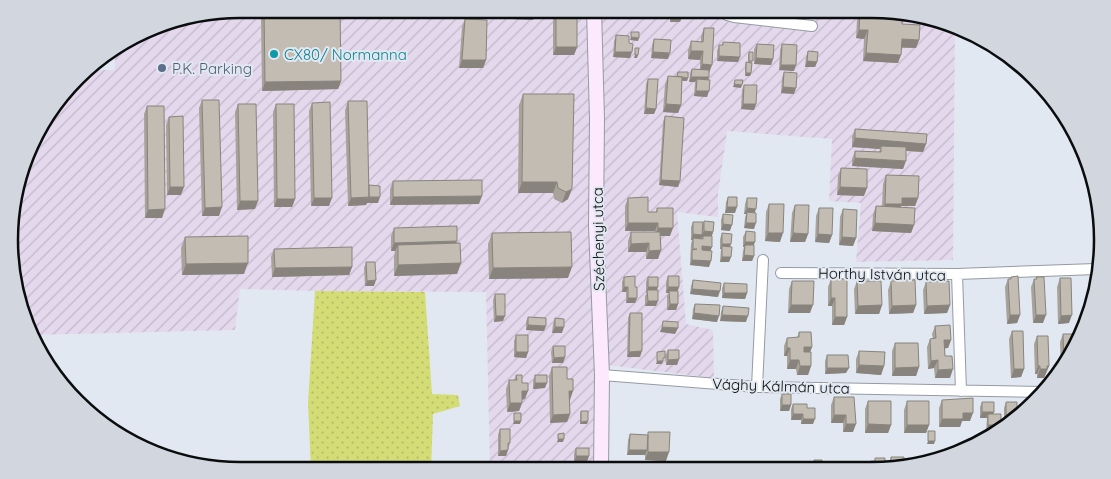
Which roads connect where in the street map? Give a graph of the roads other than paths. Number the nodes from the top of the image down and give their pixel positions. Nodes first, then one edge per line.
1 (594, 18) edge
2 (734, 18) edge
3 (812, 26) dead end
4 (763, 260) dead end
5 (1092, 269) edge
6 (781, 273) dead end
7 (957, 274) junction
8 (602, 374) junction
9 (757, 388) junction
10 (961, 391) junction
11 (1032, 392) edge
12 (601, 462) edge

1 - 8 street, Széchenyi utca
2 - 3 street
4 - 9 street
5 - 7 street
6 - 7 street, Horthy István utca
7 - 10 street, Horthy István utca
8 - 9 street, Vághy Kálmán utca
8 - 12 street, Széchenyi utca
9 - 10 street, Vághy Kálmán utca
10 - 11 street, Vághy Kálmán utca

